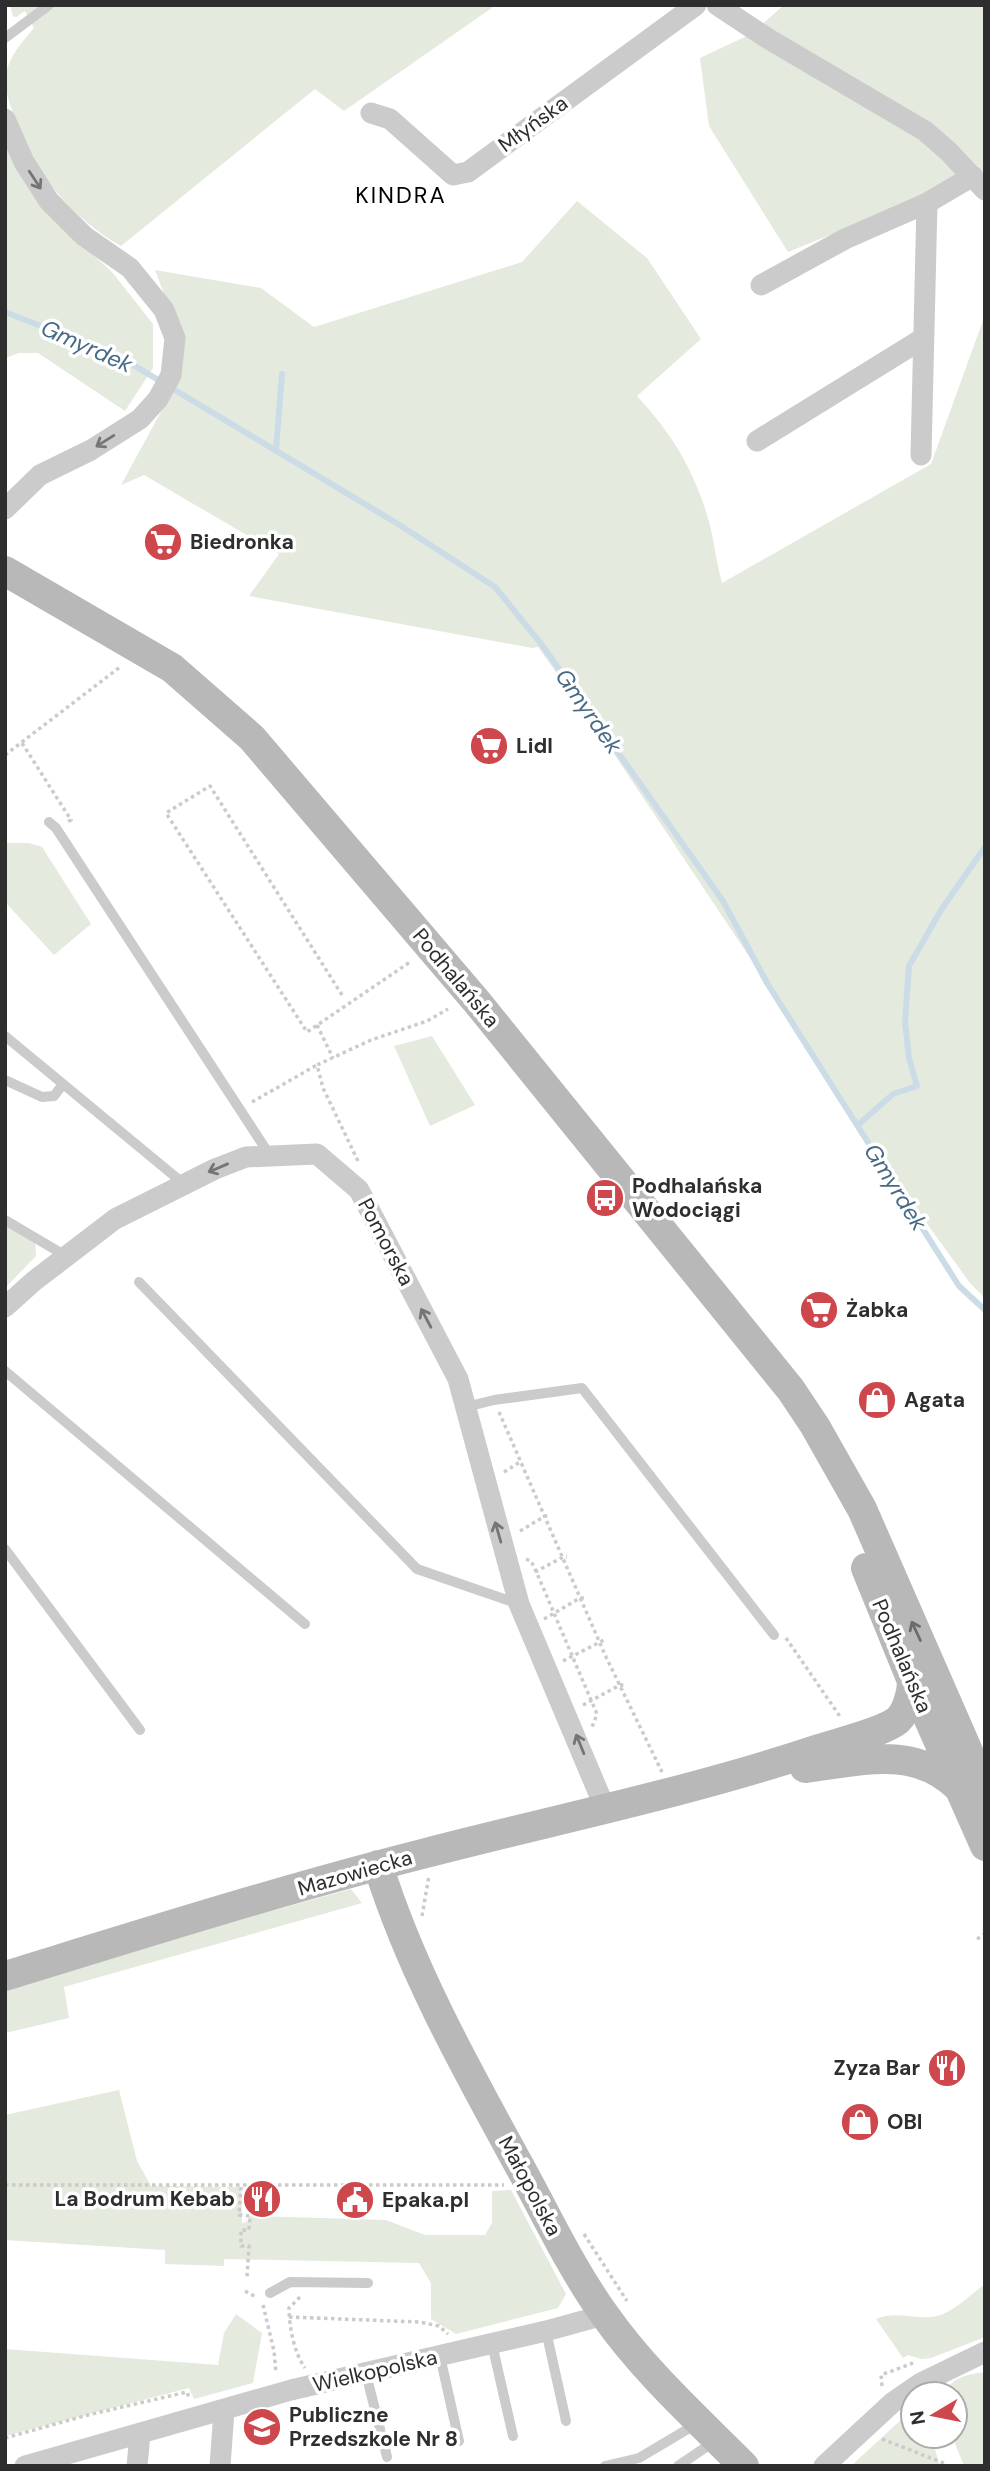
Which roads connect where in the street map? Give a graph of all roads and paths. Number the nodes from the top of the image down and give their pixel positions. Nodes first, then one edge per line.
1 (49, 5) edge
2 (696, 5) edge
3 (717, 5) edge
4 (5, 38) edge
5 (371, 113) dead end
6 (5, 119) edge
7 (979, 183) edge
8 (927, 203) junction
9 (761, 285) dead end
10 (922, 339) junction
11 (757, 441) dead end
12 (921, 455) dead end
13 (5, 509) edge
14 (5, 572) edge
15 (120, 667) dead end
16 (22, 743) junction
17 (5, 754) edge
18 (52, 825) joint
19 (410, 962) dead end
20 (342, 995) dead end
21 (448, 1009) dead end
22 (317, 1025) junction
23 (5, 1036) edge
24 (332, 1058) junction
25 (317, 1065) junction
26 (5, 1080) edge
27 (63, 1084) junction
28 (240, 1110) junction
29 (269, 1154) junction
30 (362, 1170) dead end
31 (184, 1184) junction
32 (5, 1220) edge
33 (66, 1256) junction
34 (139, 1282) dead end
35 (5, 1307) edge
36 (5, 1371) edge
37 (466, 1407) junction
38 (498, 1410) dead end
39 (834, 1460) junction
40 (547, 1516) junction
41 (505, 1541) junction
42 (5, 1549) edge
43 (565, 1557) junction
44 (536, 1572) junction
45 (516, 1594) junction
46 (583, 1598) junction
47 (554, 1614) junction
48 (305, 1624) dead end
49 (528, 1628) junction
50 (774, 1635) joint
51 (602, 1641) junction
52 (572, 1656) junction
53 (547, 1670) junction
54 (912, 1681) junction
55 (622, 1685) junction
56 (943, 1694) junction
57 (591, 1701) junction
58 (567, 1714) junction
59 (841, 1718) dead end
60 (897, 1720) junction
61 (933, 1728) junction
62 (140, 1730) dead end
63 (589, 1736) dead end
64 (965, 1745) junction
65 (888, 1758) junction
66 (663, 1776) dead end
67 (708, 1782) junction
68 (973, 1791) edge
69 (605, 1808) junction
70 (985, 1846) edge
71 (378, 1866) junction
72 (985, 1934) edge
73 (977, 1939) dead end
74 (5, 1976) edge
75 (5, 2185) edge
76 (502, 2185) dead end
77 (241, 2187) junction
78 (578, 2230) dead end
79 (247, 2277) dead end
80 (368, 2283) dead end
81 (244, 2291) dead end
82 (270, 2293) dead end
83 (300, 2297) dead end
84 (616, 2308) junction
85 (289, 2317) junction
86 (546, 2332) junction
87 (456, 2340) dead end
88 (492, 2344) junction
89 (985, 2352) edge
90 (440, 2356) junction
91 (985, 2363) edge
92 (960, 2364) junction
93 (313, 2374) dead end
94 (366, 2374) junction
95 (276, 2376) dead end
96 (191, 2404) dead end
97 (224, 2411) junction
98 (566, 2421) dead end
99 (709, 2430) junction
100 (140, 2434) junction
101 (513, 2436) dead end
102 (5, 2438) edge
103 (870, 2438) dead end
104 (459, 2441) dead end
105 (387, 2457) dead end
106 (946, 2463) dead end
107 (25, 2466) edge
108 (137, 2466) edge
109 (220, 2466) edge
110 (605, 2466) edge
111 (678, 2466) edge
112 (744, 2466) edge
113 (824, 2466) edge

1 - 4 lane
2 - 5 street, Młyńska
3 - 7 street
6 -> 13 street
7 - 8 street
8 - 9 street
8 - 10 street
10 - 11 street
10 - 12 street
14 - 39 street, Podhalańska
15 - 16 path
16 - 17 path
16 - 18 path
18 - 28 lane
19 - 22 path
20 - 22 path
21 - 24 path
22 - 24 path
23 - 27 lane
24 - 25 path
25 - 28 path
25 - 30 path
26 - 27 lane
27 - 31 lane
28 - 29 lane
29 -> 31 street, Pomorska
37 -> 29 street, Pomorska
31 - 33 street, Pomorska
32 - 33 lane
33 - 35 street, Pomorska
34 - 45 lane
36 - 48 lane
41 -> 37 street, Pomorska
37 - 50 lane
38 - 40 path
39 - 54 street, Podhalańska
56 -> 39 street, Podhalańska
40 - 41 path
40 - 43 path
41 - 44 path
41 - 45 street, Pomorska
42 - 62 lane
43 - 44 path
43 - 46 path
44 - 45 path
44 - 47 path
45 - 49 street, Pomorska
46 - 47 path
46 - 51 path
47 - 49 path
47 - 52 path
49 - 53 street, Pomorska
50 - 59 path
51 - 52 path
51 - 55 path
52 - 53 path
52 - 57 path
53 - 58 street, Pomorska
54 - 60 street
54 - 61 street, Podhalańska
55 - 57 path
55 - 66 path
56 - 61 street
56 - 64 street, Podhalańska
57 - 58 path
57 - 63 path
69 -> 58 street, Pomorska
60 - 61 street
60 - 67 street, Mazowiecka
61 - 64 street
61 - 65 street, Mazowiecka
61 - 68 street, Podhalańska
64 - 68 street, Podhalańska
65 - 67 street, Mazowiecka
65 - 68 street, Mazowiecka
67 - 69 street, Mazowiecka
68 - 70 street, Podhalańska
69 - 71 street, Mazowiecka
71 - 74 street, Mazowiecka
71 - 84 street, Małopolska
72 - 73 path
75 - 77 path
76 - 77 path
77 - 79 path
78 - 84 path
80 - 82 lane
81 - 95 path
83 - 85 path
84 - 86 street, Wielkopolska
84 - 99 street, Małopolska
85 - 87 path
85 - 93 path
86 - 88 street, Wielkopolska
86 - 98 lane
88 - 90 street, Wielkopolska
88 - 101 lane
89 - 92 street
90 - 94 street, Wielkopolska
90 - 104 lane
91 - 92 street
92 - 113 street
94 - 97 street, Wielkopolska
94 - 105 lane
96 - 102 path
97 - 100 street, Wielkopolska
97 - 109 street
99 - 110 lane
99 - 111 lane
99 - 112 street, Małopolska
100 - 107 street, Wielkopolska
100 - 108 street
103 - 106 path

